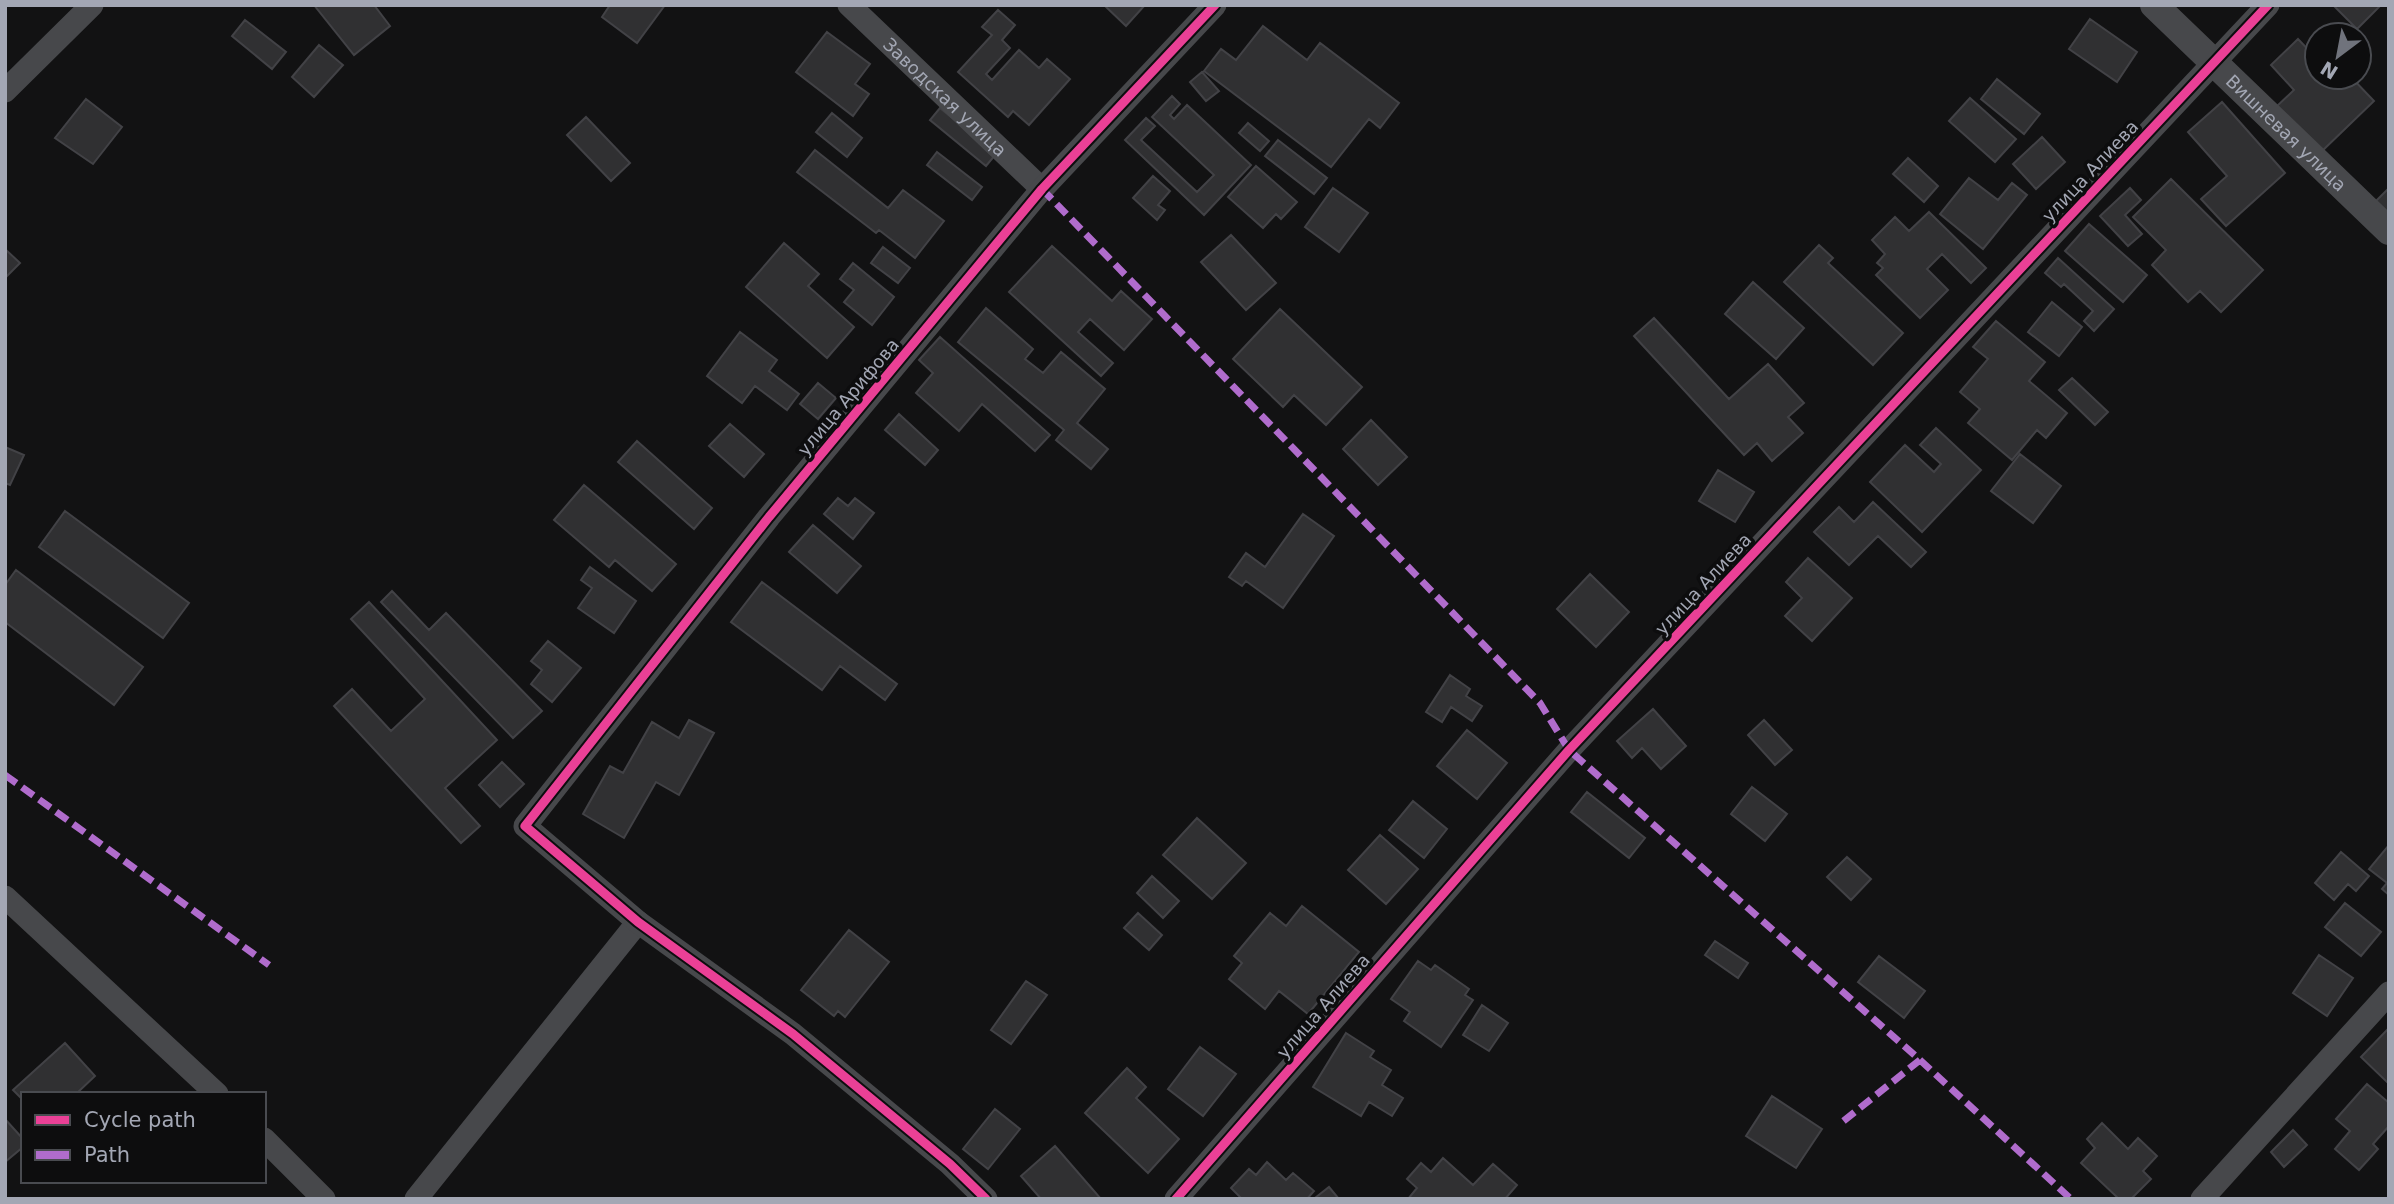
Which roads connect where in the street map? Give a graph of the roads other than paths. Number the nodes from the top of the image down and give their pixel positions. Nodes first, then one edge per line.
1 (92, 5) edge
2 (849, 5) edge
3 (1215, 5) edge
4 (2154, 5) edge
5 (2268, 5) edge
6 (2213, 63) junction
7 (5, 91) edge
8 (1042, 189) junction
9 (2389, 231) edge
10 (5, 897) edge
11 (638, 922) junction
12 (2389, 993) edge
13 (215, 1092) edge
14 (266, 1141) edge
15 (324, 1199) edge
16 (416, 1199) edge
17 (986, 1199) edge
18 (1175, 1199) edge
19 (2202, 1199) edge

1 - 7 street
2 - 8 street, Заводская улица
3 - 8 street, улица Арифова
4 - 6 street, Вишневая улица
5 - 6 street, улица Алиева
6 - 9 street, Вишневая улица
6 - 18 street, улица Алиева
8 - 11 street, улица Арифова
10 - 13 street
11 - 16 street
11 - 17 street
12 - 19 street
14 - 15 street

